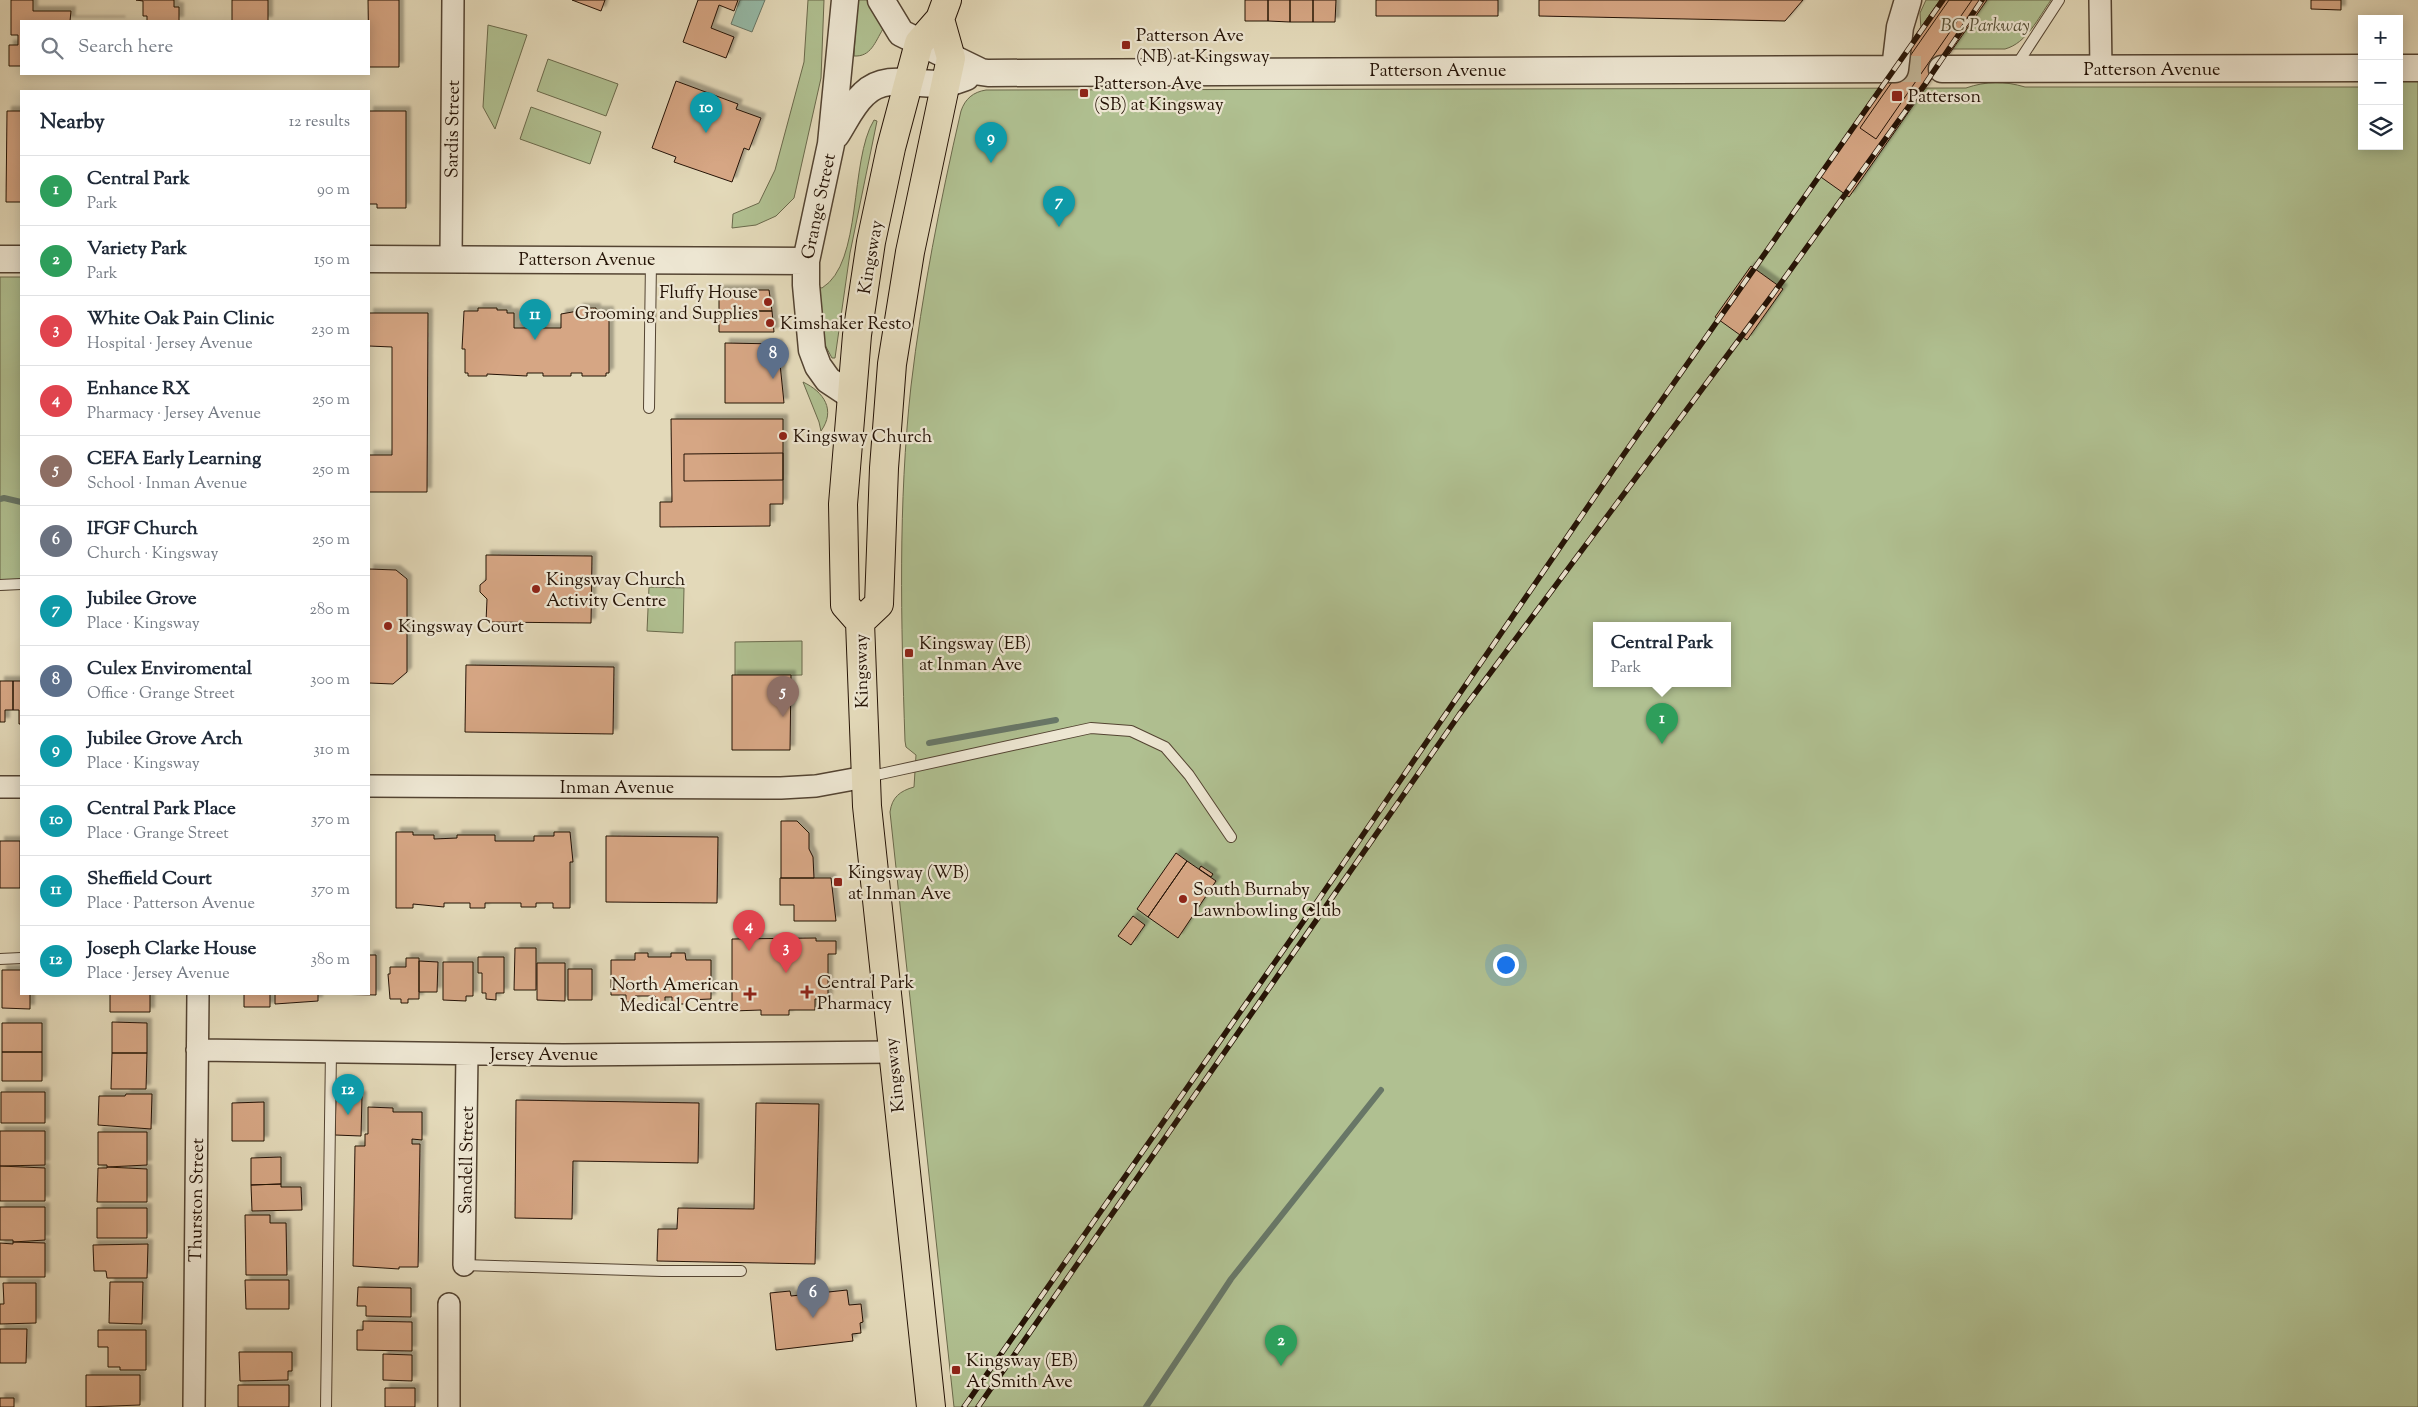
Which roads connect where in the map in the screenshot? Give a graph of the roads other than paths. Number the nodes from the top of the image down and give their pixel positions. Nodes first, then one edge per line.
1 (453, 0) edge
2 (845, 0) edge
3 (881, 0) edge
4 (1908, 0) edge
5 (2058, 0) edge
6 (2100, 0) edge
7 (944, 10) edge
8 (919, 42) junction
9 (2358, 68) edge
10 (2403, 68) edge
11 (2418, 68) edge
12 (1942, 69) tunnel mouth
13 (2014, 70) junction
14 (2101, 70) junction
15 (949, 71) junction
16 (909, 81) junction
17 (831, 144) junction
18 (452, 258) junction
19 (0, 259) edge
20 (20, 259) edge
21 (370, 259) edge
22 (651, 260) junction
23 (806, 260) junction
24 (852, 396) junction
25 (649, 408) dead end
26 (0, 584) edge
27 (20, 584) edge
28 (860, 622) junction
29 (865, 777) junction
30 (370, 786) edge
31 (0, 787) edge
32 (20, 787) edge
33 (1232, 837) dead end
34 (20, 958) edge
35 (0, 959) edge
36 (198, 995) edge
37 (197, 1050) junction
38 (331, 1051) junction
39 (891, 1052) junction
40 (466, 1054) junction
41 (464, 1265) joint
42 (741, 1271) dead end
43 (449, 1304) dead end
44 (194, 1407) edge
45 (326, 1407) edge
46 (449, 1407) edge
47 (931, 1407) edge

1 - 18 street, Sardis Street
2 - 17 street, Grange Street
3 - 8 street, Patterson Avenue
4 - 15 street, Patterson Avenue
5 - 13 lane
6 - 14 street
7 - 8 main road, Kingsway
7 - 15 main road, Kingsway
8 - 15 street, Patterson Avenue
8 - 16 main road, Kingsway
9 - 14 street, Patterson Avenue
10 - 11 street
12 - 13 street, Patterson Avenue
13 - 14 street, Patterson Avenue
15 - 16 street, Patterson Avenue
15 - 28 main road, Kingsway
16 - 17 street, Patterson Avenue
16 - 24 main road, Kingsway
17 - 23 street, Grange Street
18 - 21 street, Patterson Avenue
18 - 22 street, Patterson Avenue
19 - 20 street
22 - 23 street, Patterson Avenue
22 - 25 lane
23 - 24 street, Grange Street
24 - 28 main road, Kingsway
26 - 27 lane
28 - 29 main road, Kingsway
29 - 30 street, Inman Avenue
29 - 33 lane
29 - 39 main road, Kingsway
31 - 32 street
34 - 35 lane
36 - 37 street, Thurston Street
37 - 38 street, Jersey Avenue
37 - 44 street, Thurston Street
38 - 40 street, Jersey Avenue
38 - 45 lane
39 - 40 street, Jersey Avenue
39 - 47 main road, Kingsway
40 - 41 street, Sandell Street
41 - 42 lane
43 - 46 street

